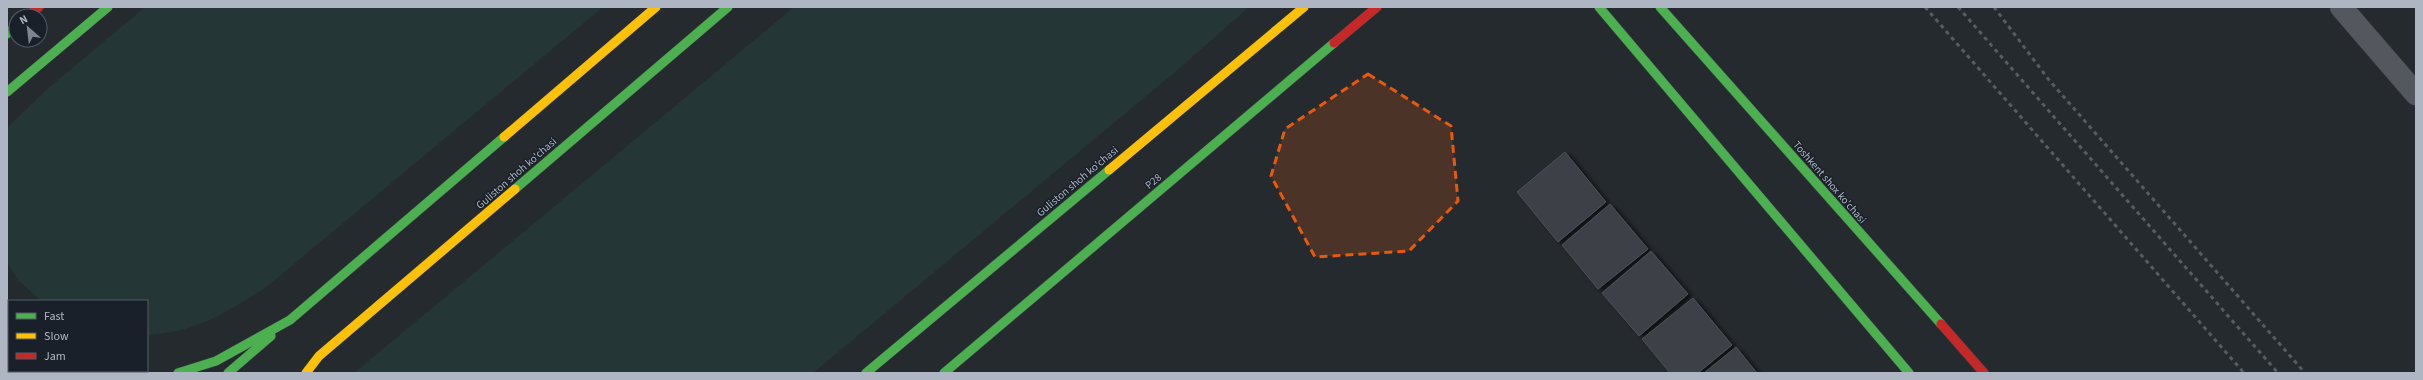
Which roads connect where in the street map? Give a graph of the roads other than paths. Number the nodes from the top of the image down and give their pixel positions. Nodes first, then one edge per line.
1 (108, 7) edge
2 (656, 7) edge
3 (728, 7) edge
4 (1304, 7) edge
5 (1377, 7) edge
6 (1599, 7) edge
7 (1660, 7) edge
8 (2341, 7) edge
9 (7, 92) edge
10 (2416, 94) edge
11 (290, 320) junction
12 (319, 356) junction
13 (178, 373) edge
14 (228, 373) edge
15 (300, 373) edge
16 (306, 373) edge
17 (866, 373) edge
18 (944, 373) edge
19 (1909, 373) edge
20 (1984, 373) edge

1 - 9 main road
2 - 11 main road
3 - 12 main road, Guliston shoh ko'chasi
4 - 17 main road, Guliston shoh ko'chasi
5 - 18 main road, Р28
6 - 19 main road
7 - 20 main road, Toshkent shox ko'chasi
8 - 10 street
11 - 13 main road
11 - 14 main road
12 - 15 main road, Guliston shoh ko'chasi
12 - 16 main road, Guliston shoh ko'chasi

